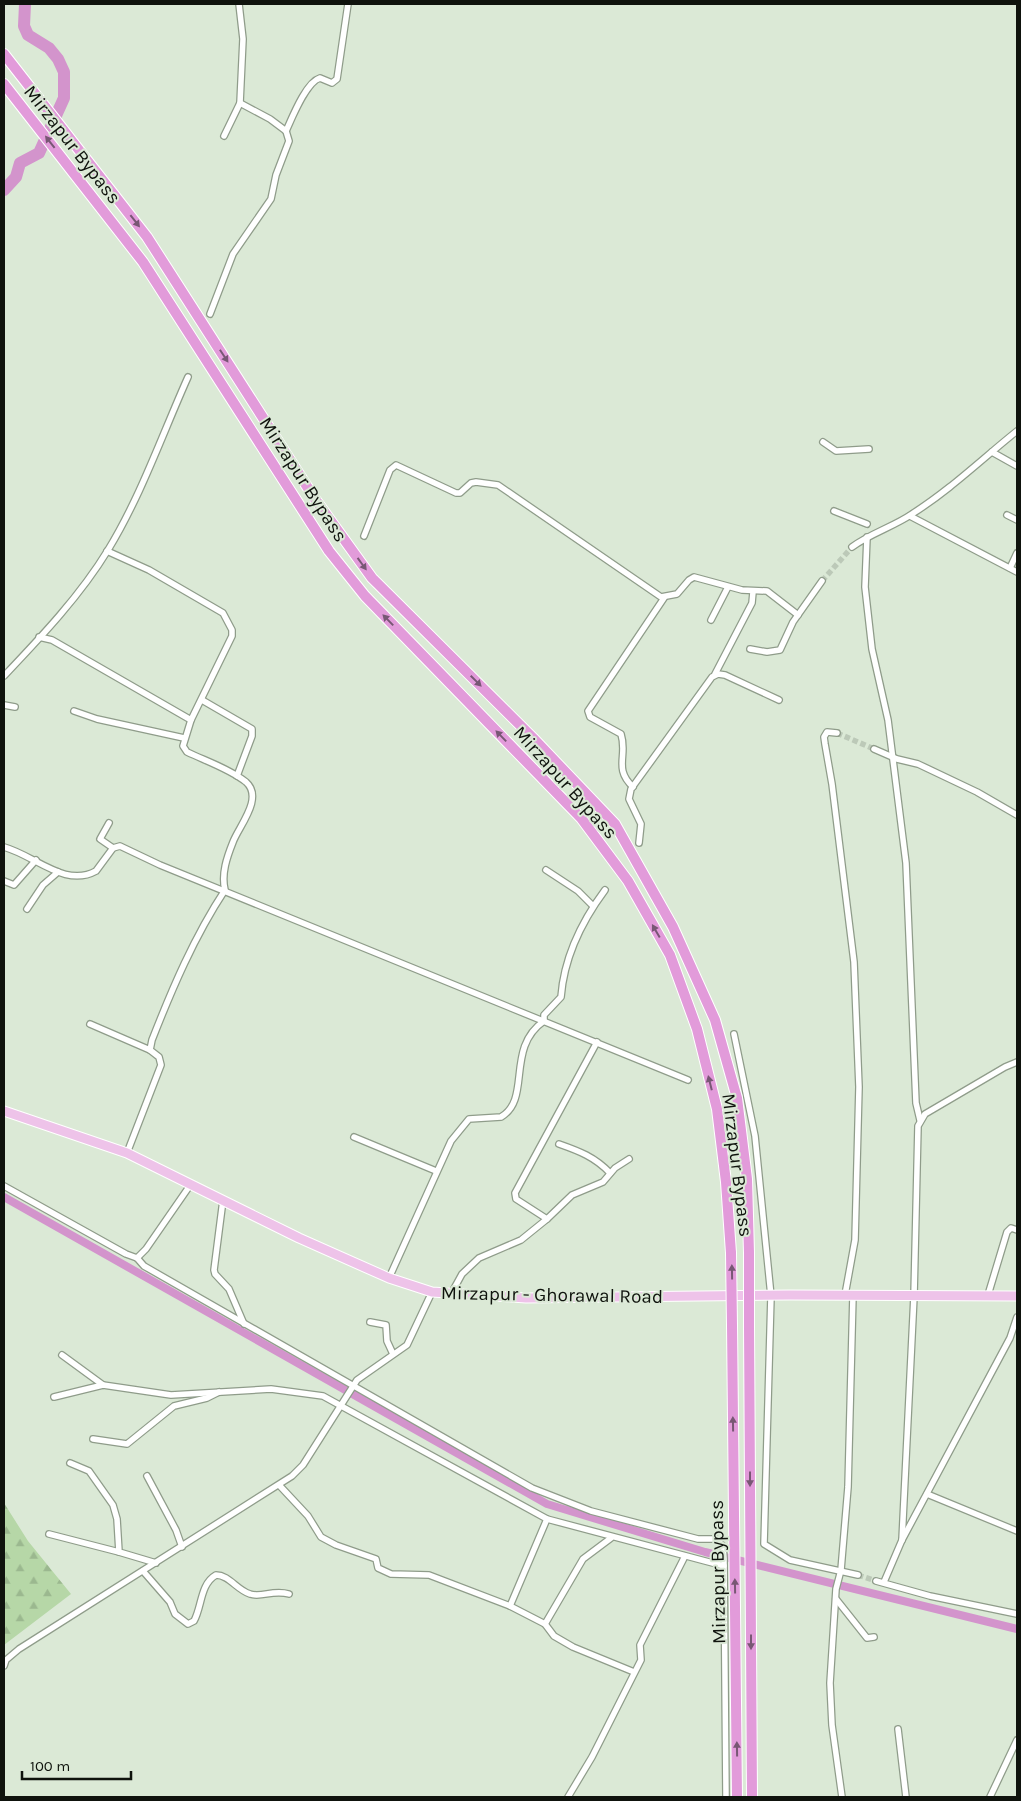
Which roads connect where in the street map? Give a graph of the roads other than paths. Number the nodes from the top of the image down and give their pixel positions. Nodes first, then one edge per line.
1 (239, 4) edge
2 (348, 4) edge
3 (4, 54) edge
4 (4, 84) edge
5 (240, 103) junction
6 (286, 131) junction
7 (224, 136) dead end
8 (210, 314) dead end
9 (188, 377) dead end
10 (1017, 431) edge
11 (822, 442) dead end
12 (869, 449) dead end
13 (992, 452) junction
14 (1017, 466) edge
15 (834, 511) dead end
16 (1007, 515) dead end
17 (910, 516) junction
18 (1017, 520) edge
19 (867, 524) dead end
20 (364, 536) dead end
21 (867, 537) junction
22 (852, 547) tunnel mouth
23 (107, 551) junction
24 (1017, 553) edge
25 (1010, 568) junction
26 (1017, 572) edge
27 (822, 580) tunnel mouth
28 (728, 587) junction
29 (753, 592) junction
30 (664, 598) junction
31 (798, 615) junction
32 (711, 620) dead end
33 (39, 637) junction
34 (750, 650) dead end
35 (715, 674) junction
36 (4, 676) edge
37 (202, 700) junction
38 (779, 700) dead end
39 (4, 705) edge
40 (15, 708) dead end
41 (74, 711) dead end
42 (191, 720) junction
43 (837, 733) dead end
44 (184, 738) junction
45 (874, 749) tunnel mouth
46 (892, 756) junction
47 (237, 776) junction
48 (633, 787) junction
49 (1017, 815) edge
50 (109, 823) dead end
51 (639, 842) dead end
52 (4, 847) edge
53 (113, 848) junction
54 (36, 860) junction
55 (546, 870) dead end
56 (58, 872) junction
57 (4, 881) edge
58 (225, 890) junction
59 (605, 890) dead end
60 (593, 906) junction
61 (27, 908) dead end
62 (544, 1021) junction
63 (90, 1024) dead end
64 (734, 1034) dead end
65 (597, 1042) junction
66 (150, 1050) junction
67 (1017, 1062) edge
68 (688, 1080) dead end
69 (4, 1111) edge
70 (920, 1120) junction
71 (354, 1137) dead end
72 (560, 1144) dead end
73 (127, 1152) junction
74 (629, 1159) dead end
75 (436, 1171) junction
76 (610, 1173) junction
77 (191, 1184) junction
78 (4, 1186) edge
79 (223, 1200) junction
80 (547, 1219) junction
81 (1017, 1230) edge
82 (137, 1258) junction
83 (389, 1278) junction
84 (432, 1292) junction
85 (451, 1294) junction
86 (849, 1295) junction
87 (988, 1295) junction
88 (772, 1296) junction
89 (914, 1296) junction
90 (1017, 1296) edge
91 (1017, 1317) edge
92 (370, 1322) dead end
93 (244, 1324) junction
94 (393, 1354) junction
95 (62, 1355) dead end
96 (103, 1385) junction
97 (353, 1387) junction
98 (221, 1391) junction
99 (54, 1397) dead end
100 (341, 1405) junction
101 (93, 1439) dead end
102 (70, 1462) dead end
103 (147, 1476) dead end
104 (280, 1486) junction
105 (927, 1494) junction
106 (546, 1519) junction
107 (1017, 1531) edge
108 (49, 1534) dead end
109 (611, 1538) junction
110 (902, 1540) junction
111 (182, 1547) junction
112 (119, 1552) junction
113 (685, 1556) junction
114 (156, 1563) junction
115 (724, 1566) junction
116 (841, 1570) junction
117 (143, 1571) junction
118 (858, 1575) tunnel mouth
119 (876, 1581) tunnel mouth
120 (884, 1582) junction
121 (289, 1594) dead end
122 (836, 1599) junction
123 (510, 1606) junction
124 (1017, 1614) edge
125 (545, 1624) junction
126 (874, 1637) dead end
127 (4, 1666) edge
128 (634, 1672) junction
129 (898, 1729) dead end
130 (1017, 1740) edge
131 (568, 1797) edge
132 (726, 1797) edge
133 (737, 1797) edge
134 (752, 1797) edge
135 (842, 1797) edge
136 (906, 1797) edge
137 (990, 1797) edge

1 - 5 street
2 - 6 street
3 -> 134 highway, Mirzapur Bypass, bridge
133 -> 4 highway, Mirzapur Bypass, bridge
5 - 6 street
5 - 7 street
6 - 8 street
9 - 23 street
10 - 13 street
11 - 12 street
13 - 14 street
13 - 17 street
15 - 19 street
16 - 18 street
17 - 21 street
17 - 25 street
20 - 30 street
21 - 22 street
21 - 46 street
23 - 33 street
23 - 37 street
24 - 25 street
25 - 26 street
27 - 31 street
28 - 29 street
28 - 30 street
28 - 32 street
29 - 31 street
29 - 35 street
30 - 48 street
31 - 34 street
33 - 36 street
33 - 42 street
35 - 38 street
35 - 48 street
37 - 42 street
37 - 47 street
39 - 40 street
41 - 44 street
42 - 44 street
43 - 86 street
44 - 47 street
45 - 46 street
46 - 49 street
46 - 70 street
47 - 58 street
48 - 51 street
50 - 53 street
52 - 54 street
53 - 56 street
53 - 58 street
54 - 56 street
54 - 57 street
55 - 60 street
56 - 61 street
58 - 62 street
58 - 66 street
59 - 60 street
60 - 62 street
62 - 65 street
62 - 75 street
63 - 66 street
64 - 88 street
65 - 68 street
65 - 80 street
66 - 73 street
67 - 70 street
69 - 73 main road, Mirzapur - Ghorawal Road
70 - 89 street
71 - 75 street
72 - 76 street
73 - 77 main road, Mirzapur - Ghorawal Road
74 - 76 street
75 - 83 street
76 - 80 street
77 - 79 main road, Mirzapur - Ghorawal Road
77 - 82 street
78 - 82 street
79 - 83 main road, Mirzapur - Ghorawal Road
79 - 93 street
80 - 85 street
81 - 87 street
82 - 93 street
83 - 84 main road, Mirzapur - Ghorawal Road
84 - 85 main road, Mirzapur - Ghorawal Road
84 - 94 street
85 - 88 main road, Mirzapur - Ghorawal Road
86 - 88 main road, Mirzapur - Ghorawal Road
86 - 89 main road, Mirzapur - Ghorawal Road
86 - 116 street
87 - 89 main road, Mirzapur - Ghorawal Road
87 - 90 main road, Mirzapur - Ghorawal Road
88 - 116 street
89 - 110 street
91 - 105 street
92 - 94 street
93 - 97 street
94 - 97 street
95 - 96 street
96 - 98 street
96 - 99 street
97 - 100 street
97 - 115 street
98 - 100 street
98 - 101 street
100 - 104 street
100 - 106 street
102 - 112 street
103 - 111 street
104 - 111 street
104 - 123 street
105 - 107 street
105 - 110 street
106 - 109 street
106 - 123 street
108 - 112 street
109 - 113 street
109 - 125 street
110 - 120 street
111 - 114 street
112 - 114 street
113 - 115 street
113 - 128 street
114 - 117 street
115 - 132 street
116 - 118 street
116 - 122 street
117 - 121 street
117 - 127 street
119 - 120 street
120 - 124 street
122 - 126 street
122 - 135 street
123 - 125 street
125 - 128 street
128 - 131 street
129 - 136 street
130 - 137 street

